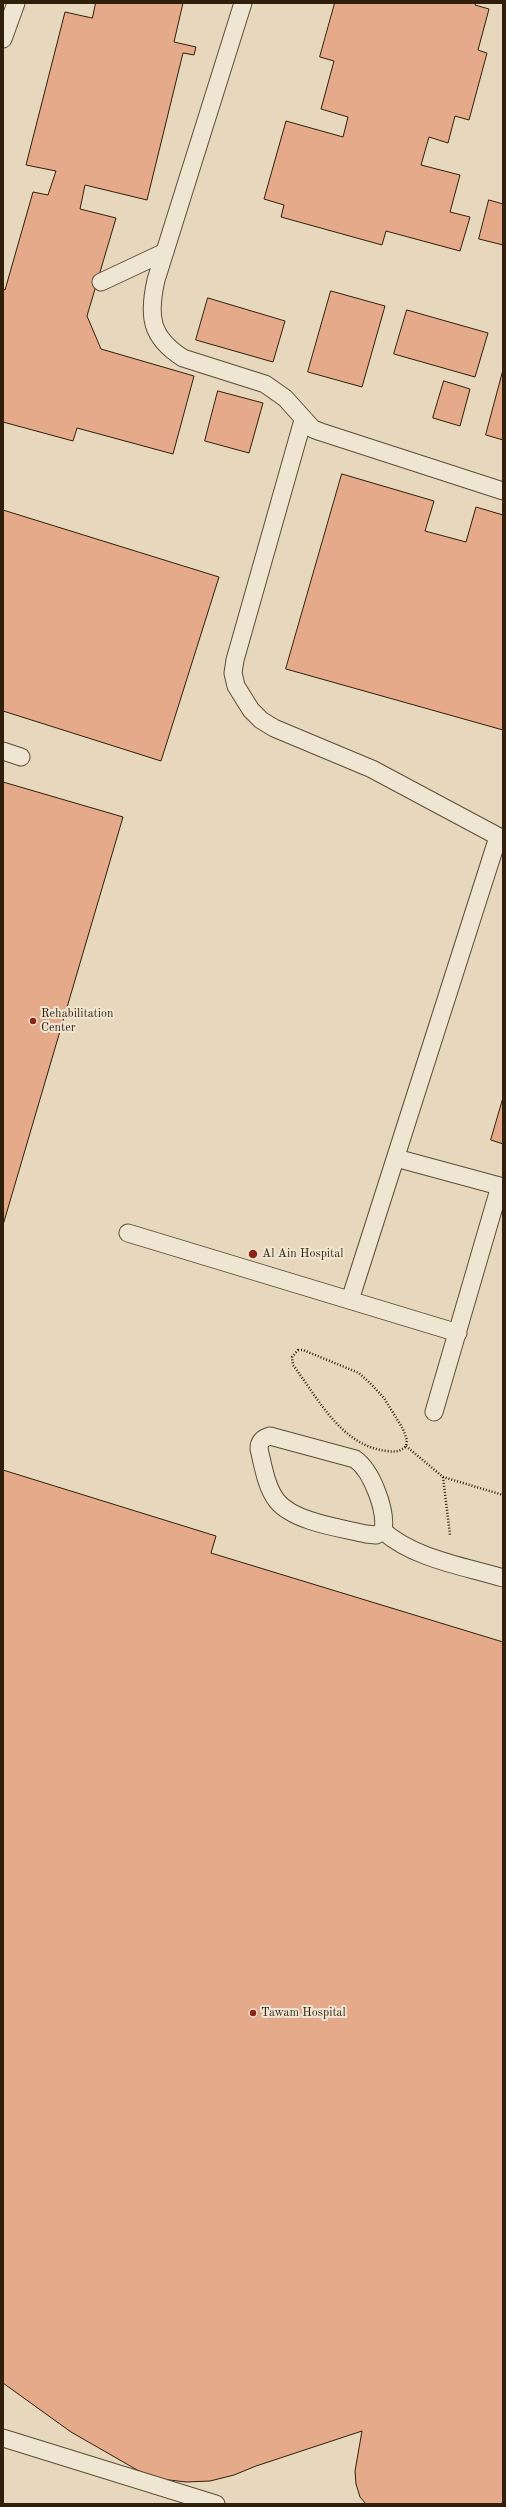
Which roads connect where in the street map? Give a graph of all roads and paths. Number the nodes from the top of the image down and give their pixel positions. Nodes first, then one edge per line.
1 (16, 3) edge
2 (243, 3) edge
3 (3, 39) edge
4 (165, 252) junction
5 (101, 282) dead end
6 (303, 420) junction
7 (503, 491) edge
8 (3, 751) edge
9 (21, 756) dead end
10 (501, 838) edge
11 (396, 1158) junction
12 (501, 1186) edge
13 (128, 1233) dead end
14 (350, 1300) junction
15 (458, 1332) junction
16 (434, 1412) dead end
17 (406, 1446) junction
18 (443, 1478) junction
19 (503, 1496) edge
20 (383, 1531) junction
21 (454, 1563) junction
22 (503, 1578) edge
23 (3, 2438) edge
24 (216, 2504) edge

1 - 3 lane
2 - 4 lane
4 - 5 lane
4 - 6 lane
6 - 7 lane
6 - 10 lane
8 - 9 lane
10 - 11 lane
11 - 12 lane
11 - 14 lane
12 - 15 lane
13 - 14 lane
14 - 15 lane
15 - 16 lane
17 - 17 path
17 - 18 path
18 - 19 path
18 - 21 path
20 - 20 lane
20 - 21 lane
21 - 22 lane
23 - 24 lane

